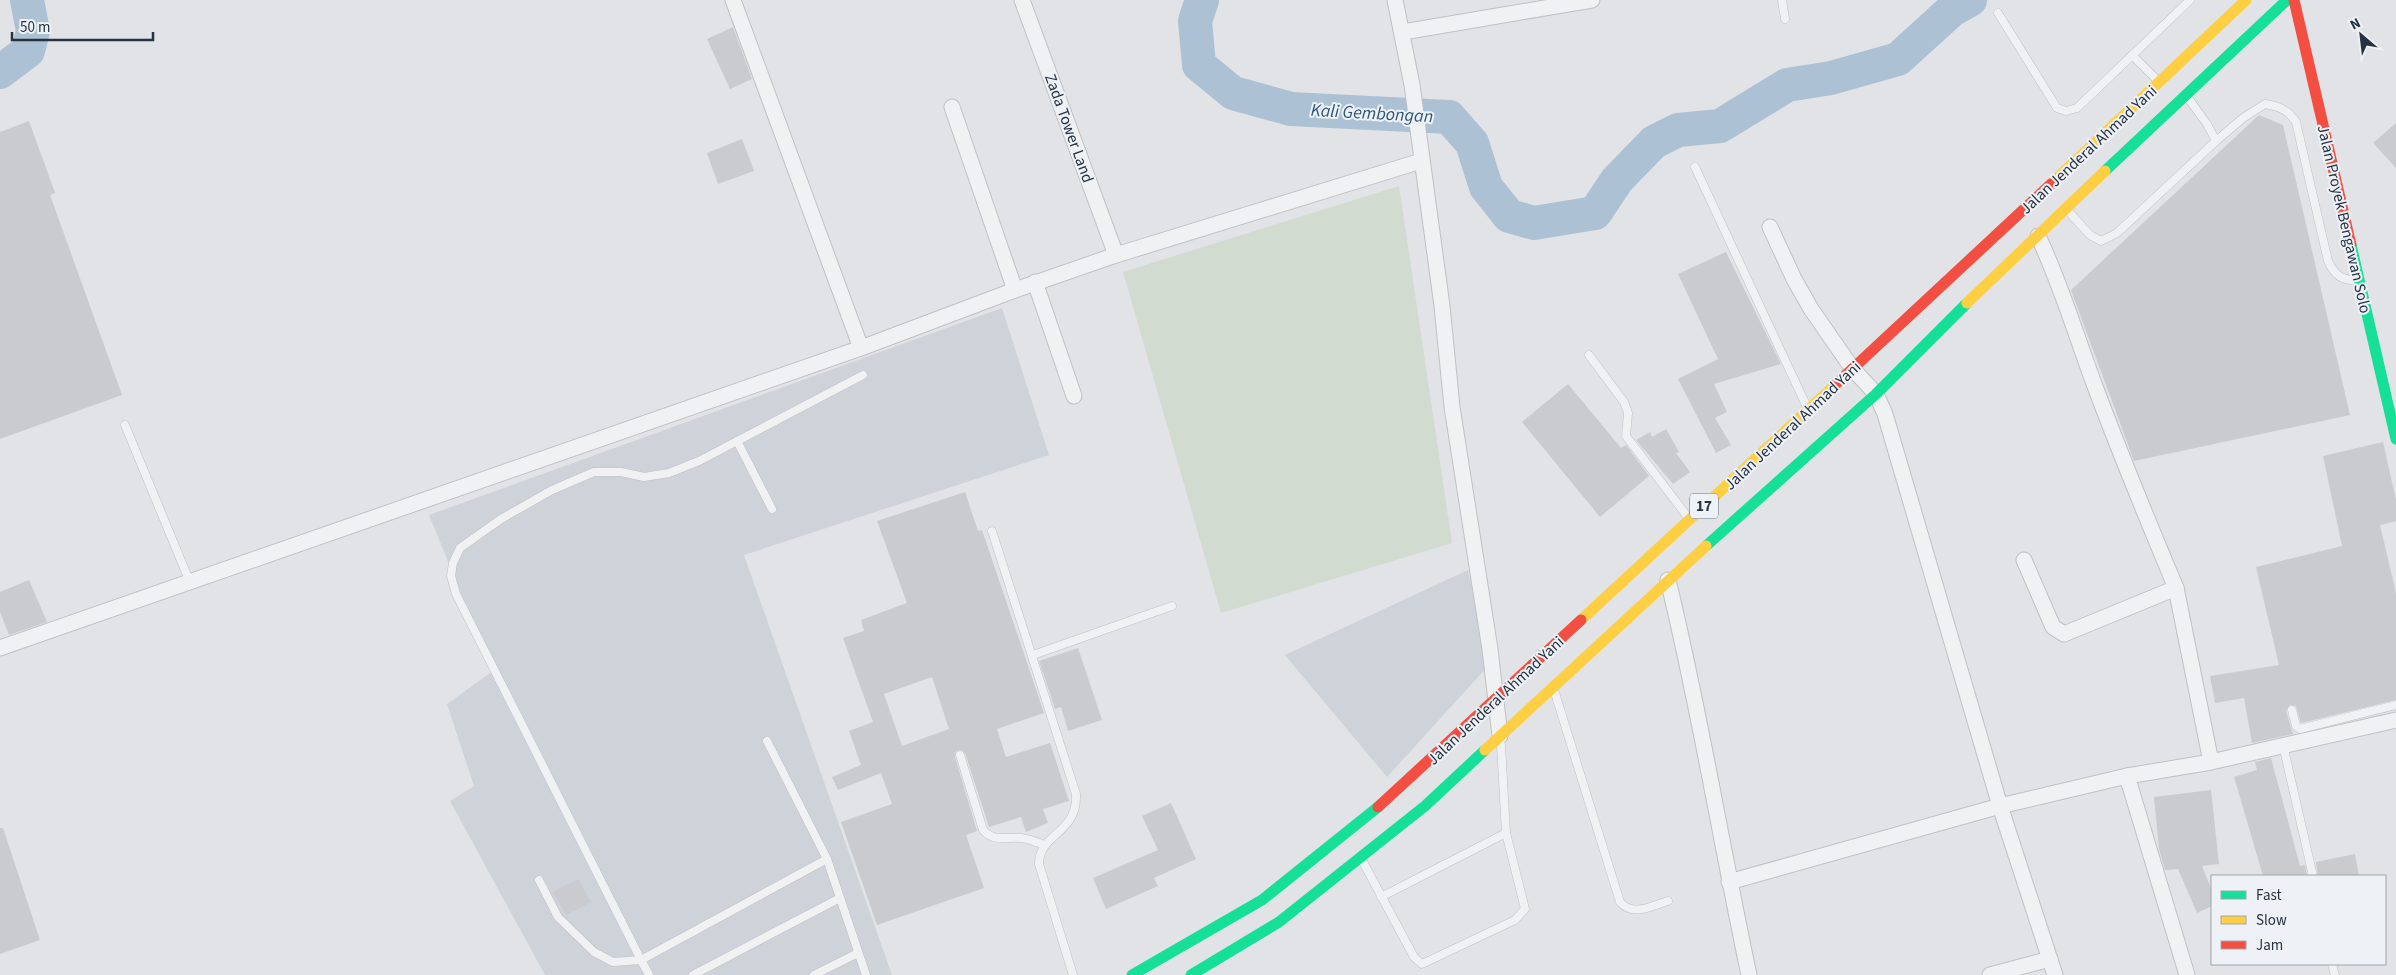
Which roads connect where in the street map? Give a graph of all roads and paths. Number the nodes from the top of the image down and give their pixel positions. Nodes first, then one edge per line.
1 (733, 0) edge
2 (1022, 0) edge
3 (1395, 0) edge
4 (1592, 0) edge
5 (1782, 0) edge
6 (2190, 0) edge
7 (2246, 0) edge
8 (2287, 0) edge
9 (2294, 0) edge
10 (1998, 14) dead end
11 (1785, 19) dead end
12 (1403, 32) junction
13 (2132, 55) junction
14 (2159, 82) junction
15 (2187, 96) junction
16 (952, 108) dead end
17 (2216, 141) junction
18 (1421, 160) junction
19 (1695, 167) dead end
20 (2067, 209) junction
21 (1770, 227) dead end
22 (2038, 236) junction
23 (2011, 241) junction
24 (1116, 255) junction
25 (1036, 282) junction
26 (2360, 282) junction
27 (1015, 290) junction
28 (861, 348) junction
29 (1589, 355) dead end
30 (1852, 368) junction
31 (863, 375) dead end
32 (2391, 393) edge
33 (1876, 394) junction
34 (1074, 396) dead end
35 (1808, 409) junction
36 (125, 425) dead end
37 (2396, 439) edge
38 (737, 441) junction
39 (772, 509) dead end
40 (1690, 519) junction
41 (992, 531) dead end
42 (2024, 560) dead end
43 (190, 580) junction
44 (1668, 580) junction
45 (2176, 588) junction
46 (1172, 606) dead end
47 (0, 648) edge
48 (1033, 654) junction
49 (1553, 687) junction
50 (1496, 699) junction
51 (2396, 705) edge
52 (2292, 710) dead end
53 (2396, 720) edge
54 (1500, 736) junction
55 (767, 741) dead end
56 (2283, 745) junction
57 (960, 755) dead end
58 (2211, 762) junction
59 (2127, 776) junction
60 (2000, 806) junction
61 (1506, 834) junction
62 (1044, 845) junction
63 (1359, 855) junction
64 (827, 859) junction
65 (2313, 875) edge
66 (539, 880) dead end
67 (1729, 882) junction
68 (1382, 897) junction
69 (840, 898) junction
70 (1668, 901) dead end
71 (858, 953) junction
72 (2050, 959) junction
73 (641, 960) junction
74 (2182, 973) edge
75 (649, 975) edge
76 (693, 975) edge
77 (814, 975) edge
78 (866, 975) edge
79 (1073, 975) edge
80 (1132, 975) edge
81 (1191, 975) edge
82 (1749, 975) edge
83 (1990, 975) edge
84 (2055, 975) edge

1 - 28 street
2 - 24 street, Zada Tower Land
3 - 12 street
4 - 12 street
5 - 11 lane
6 - 13 lane
7 - 14 main road, Jalan Jenderal Ahmad Yani / 17
8 - 15 main road, Jalan Jenderal Ahmad Yani / 17
9 - 26 main road, Jalan Proyek Bengawan Solo
10 - 13 lane
12 - 18 street
13 - 14 lane
14 - 23 main road, Jalan Jenderal Ahmad Yani / 17
15 - 17 lane
15 - 20 main road, Jalan Jenderal Ahmad Yani / 17
16 - 27 street
17 - 20 lane
17 - 26 lane
18 - 24 street
18 - 50 street
19 - 35 lane
20 - 22 main road, Jalan Jenderal Ahmad Yani / 17
21 - 30 street
22 - 23 main road, Jalan Jenderal Ahmad Yani / 17
22 - 45 street
23 - 30 main road, Jalan Jenderal Ahmad Yani / 17
23 - 33 main road, Jalan Jenderal Ahmad Yani / 17
24 - 25 street
25 - 27 street
25 - 34 street
26 - 32 main road, Jalan Proyek Bengawan Solo
27 - 28 street
28 - 43 street
29 - 40 lane
30 - 33 street
30 - 35 main road, Jalan Jenderal Ahmad Yani / 17
31 - 38 lane
32 - 37 main road, Jalan Proyek Bengawan Solo
33 - 44 main road, Jalan Jenderal Ahmad Yani / 17
33 - 60 street
35 - 40 main road, Jalan Jenderal Ahmad Yani / 17
36 - 43 lane
38 - 39 lane
38 - 73 lane
40 - 50 main road, Jalan Jenderal Ahmad Yani / 17
41 - 48 lane
42 - 45 street
43 - 47 street
44 - 49 main road, Jalan Jenderal Ahmad Yani / 17
44 - 67 street
45 - 58 street
46 - 48 lane
48 - 62 lane
49 - 54 main road, Jalan Jenderal Ahmad Yani / 17
49 - 70 lane
50 - 54 street
50 - 80 main road, Jalan Jenderal Ahmad Yani / 17
51 - 52 lane
53 - 56 street
54 - 61 lane
54 - 63 main road, Jalan Jenderal Ahmad Yani / 17
55 - 64 lane
56 - 58 street
56 - 65 lane
57 - 62 lane
58 - 59 street
59 - 60 street
59 - 74 street
60 - 67 street
60 - 72 street
61 - 68 lane
61 - 68 lane
62 - 79 lane
63 - 68 lane
63 - 81 main road, Jalan Jenderal Ahmad Yani / 17
64 - 69 lane
64 - 73 lane
66 - 73 lane
67 - 82 street
69 - 71 lane
69 - 76 lane
71 - 77 lane
71 - 78 lane
72 - 83 street
72 - 84 street
73 - 75 lane

